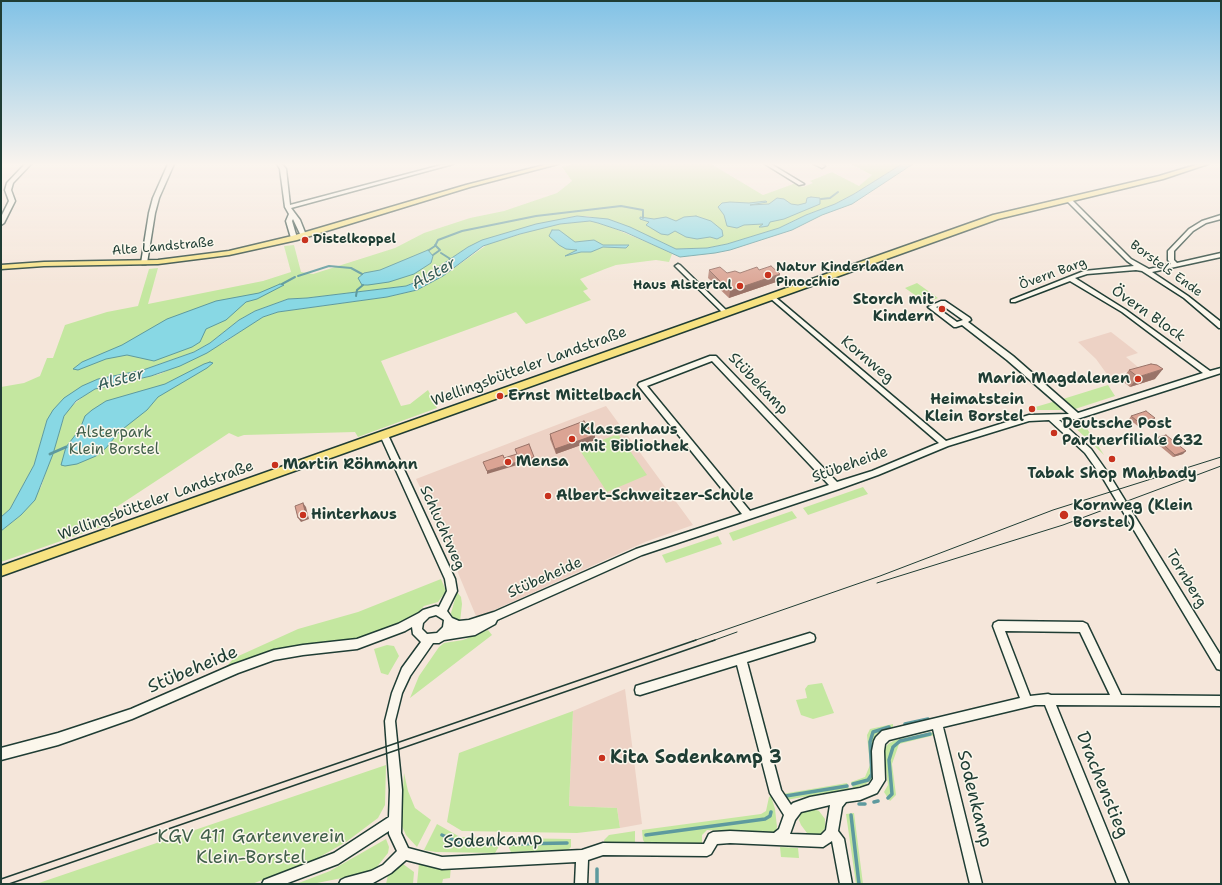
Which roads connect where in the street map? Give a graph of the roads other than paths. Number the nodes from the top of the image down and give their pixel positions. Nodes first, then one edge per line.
1 (10, 205) edge
2 (154, 205) edge
3 (294, 205) edge
4 (403, 205) edge
5 (1046, 205) edge
6 (1074, 205) edge
7 (288, 207) joint
8 (292, 214) junction
9 (1221, 216) edge
10 (1, 222) edge
11 (303, 235) junction
12 (294, 238) junction
13 (1107, 247) dead end
14 (1115, 247) junction
15 (1221, 255) edge
16 (144, 263) junction
17 (1175, 265) junction
18 (678, 266) dead end
19 (1, 267) edge
20 (1149, 271) junction
21 (1070, 278) junction
22 (772, 297) junction
23 (1014, 301) dead end
24 (726, 313) junction
25 (963, 322) dead end
26 (1221, 326) edge
27 (1221, 370) edge
28 (1209, 374) junction
29 (1077, 416) junction
30 (1051, 417) junction
31 (384, 435) junction
32 (946, 444) junction
33 (836, 487) junction
34 (749, 516) junction
35 (1, 571) edge
36 (441, 612) junction
37 (496, 616) junction
38 (421, 617) junction
39 (449, 621) junction
40 (401, 628) junction
41 (417, 631) junction
42 (443, 635) junction
43 (810, 638) dead end
44 (429, 640) junction
45 (741, 660) junction
46 (1221, 665) edge
47 (640, 690) dead end
48 (1048, 699) junction
49 (1118, 700) junction
50 (1221, 701) edge
51 (1027, 702) junction
52 (937, 723) junction
53 (1, 754) edge
54 (843, 797) junction
55 (791, 815) junction
56 (394, 821) junction
57 (832, 833) junction
58 (776, 839) junction
59 (404, 853) junction
60 (582, 856) junction
61 (268, 884) edge
62 (345, 884) edge
63 (581, 884) edge
64 (846, 884) edge
65 (976, 884) edge
66 (1124, 884) edge

1 - 10 street
2 - 16 street
3 - 7 street
4 - 11 main road, Alte Landstraße
5 - 22 main road, Wellingsbütteler Landstraße
6 - 14 street, Borstels Ende
7 - 8 street
8 - 11 street
8 - 12 street
9 - 17 street
11 - 12 main road, Alte Landstraße
12 - 16 main road, Alte Landstraße
13 - 14 street, Borstels Ende
14 - 20 street, Borstels Ende
15 - 17 street
16 - 19 main road, Alte Landstraße
17 - 20 street
18 - 24 street
20 - 21 street, Övern Barg
20 - 26 street, Borstels Ende
21 - 23 street, Övern Barg
21 - 28 street, Övern Block
22 - 24 main road, Wellingsbütteler Landstraße
22 - 32 street, Kornweg
24 - 31 main road, Wellingsbütteler Landstraße
25 - 29 street
27 - 28 street, Stübeheide
28 - 29 street, Stübeheide
29 - 30 street, Stübeheide
30 - 32 street, Stübeheide
30 - 46 street, Tornberg
31 - 35 main road, Wellingsbütteler Landstraße
31 - 36 street, Schluchtweg
32 - 33 street, Stübeheide
33 - 34 street, Stübeheide
33 - 34 street, Stübekamp
34 - 37 street, Stübeheide
36 - 38 street
36 - 39 street
37 - 39 street, Stübeheide
37 - 42 street, Stübeheide
38 - 40 street, Stübeheide
38 - 41 street
39 - 42 street
40 - 41 street
40 - 53 street, Stübeheide
41 - 44 street
42 - 44 street
43 - 45 street
44 - 56 street
45 - 47 street
45 - 55 street
48 - 49 street
48 - 51 street
48 - 66 street, Drachenstieg
49 - 50 street
49 - 51 street
51 - 52 street
52 - 54 street
52 - 65 street, Sodenkamp
54 - 55 street
54 - 57 street
55 - 58 street
56 - 59 street
56 - 61 street
57 - 58 street, Sodenkamp
57 - 64 street
58 - 60 street, Sodenkamp
59 - 60 street, Sodenkamp
59 - 62 street
60 - 63 street

